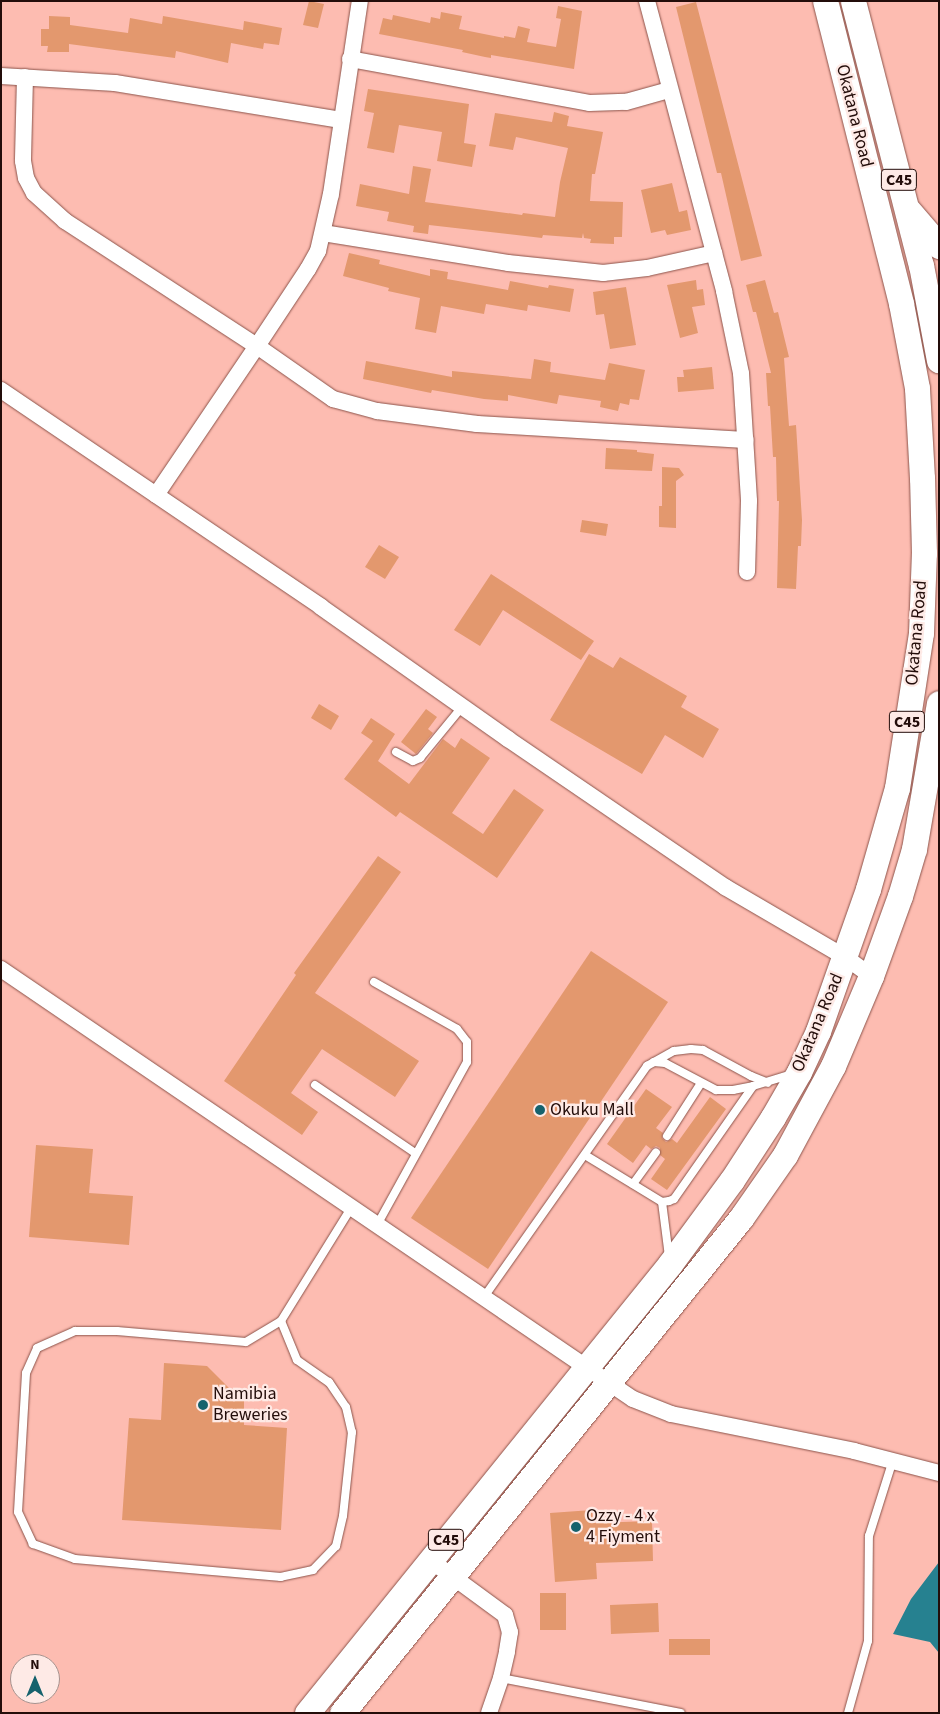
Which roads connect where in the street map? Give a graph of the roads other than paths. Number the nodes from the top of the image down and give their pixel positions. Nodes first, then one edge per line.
1 (360, 1) edge
2 (647, 1) edge
3 (825, 1) edge
4 (854, 1) edge
5 (350, 59) junction
6 (1, 76) edge
7 (25, 77) junction
8 (669, 90) junction
9 (342, 120) junction
10 (905, 206) junction
11 (323, 233) junction
12 (939, 246) edge
13 (714, 253) junction
14 (933, 297) edge
15 (901, 303) junction
16 (257, 346) junction
17 (939, 360) edge
18 (1, 390) edge
19 (746, 440) junction
20 (156, 494) junction
21 (747, 572) dead end
22 (939, 703) edge
23 (462, 707) junction
24 (396, 752) dead end
25 (845, 957) junction
26 (1, 969) edge
27 (872, 976) junction
28 (374, 982) dead end
29 (654, 1062) junction
30 (799, 1072) junction
31 (701, 1082) junction
32 (768, 1083) junction
33 (315, 1085) dead end
34 (753, 1086) junction
35 (667, 1136) dead end
36 (656, 1152) dead end
37 (415, 1153) junction
38 (586, 1155) junction
39 (633, 1184) junction
40 (662, 1202) junction
41 (351, 1208) junction
42 (377, 1225) junction
43 (670, 1264) junction
44 (484, 1297) junction
45 (281, 1321) junction
46 (584, 1367) junction
47 (609, 1381) junction
48 (893, 1460) junction
49 (939, 1473) edge
50 (430, 1560) junction
51 (451, 1577) junction
52 (501, 1678) junction
53 (307, 1713) edge
54 (342, 1713) edge
55 (489, 1713) edge
56 (681, 1713) edge
57 (848, 1713) edge

1 - 5 street
2 - 8 street
3 - 15 main road, Okatana Road / C45
4 - 10 main road, Okatana Road / C45
5 - 8 street
5 - 9 street
6 - 7 street
7 - 9 street
7 - 16 street
8 - 13 street
9 - 11 street
10 - 12 main road
10 - 14 main road, Okatana Road / C45
11 - 13 street
11 - 16 street
13 - 19 street
14 - 15 street
14 - 17 main road, Okatana Road / C45
15 - 25 main road, Okatana Road / C45
16 - 19 street
16 - 20 street
18 - 20 street
19 - 21 street
20 - 23 street
22 - 27 main road, Okatana Road / C45
23 - 24 lane
23 - 25 street
25 - 27 street
25 - 30 main road, Okatana Road / C45
26 - 41 street
27 - 47 main road, Okatana Road / C45
28 - 37 lane
29 - 31 lane
29 - 32 lane
29 - 38 lane
30 - 32 lane
30 - 43 main road, Okatana Road / C45
31 - 34 lane
31 - 35 lane
32 - 34 lane
33 - 37 lane
34 - 40 lane
36 - 39 lane
37 - 42 lane
38 - 39 lane
38 - 44 lane
39 - 40 lane
40 - 43 lane
41 - 42 street
41 - 45 lane
42 - 44 street
43 - 46 main road, Okatana Road / C45
44 - 46 street
45 - 45 lane
46 - 47 street
46 - 50 main road, C45
47 - 48 street
47 - 51 main road, C45
48 - 49 street
48 - 57 lane
50 - 51 street
50 - 53 main road, C45
51 - 52 street
51 - 54 main road, C45
52 - 55 street
52 - 56 lane

